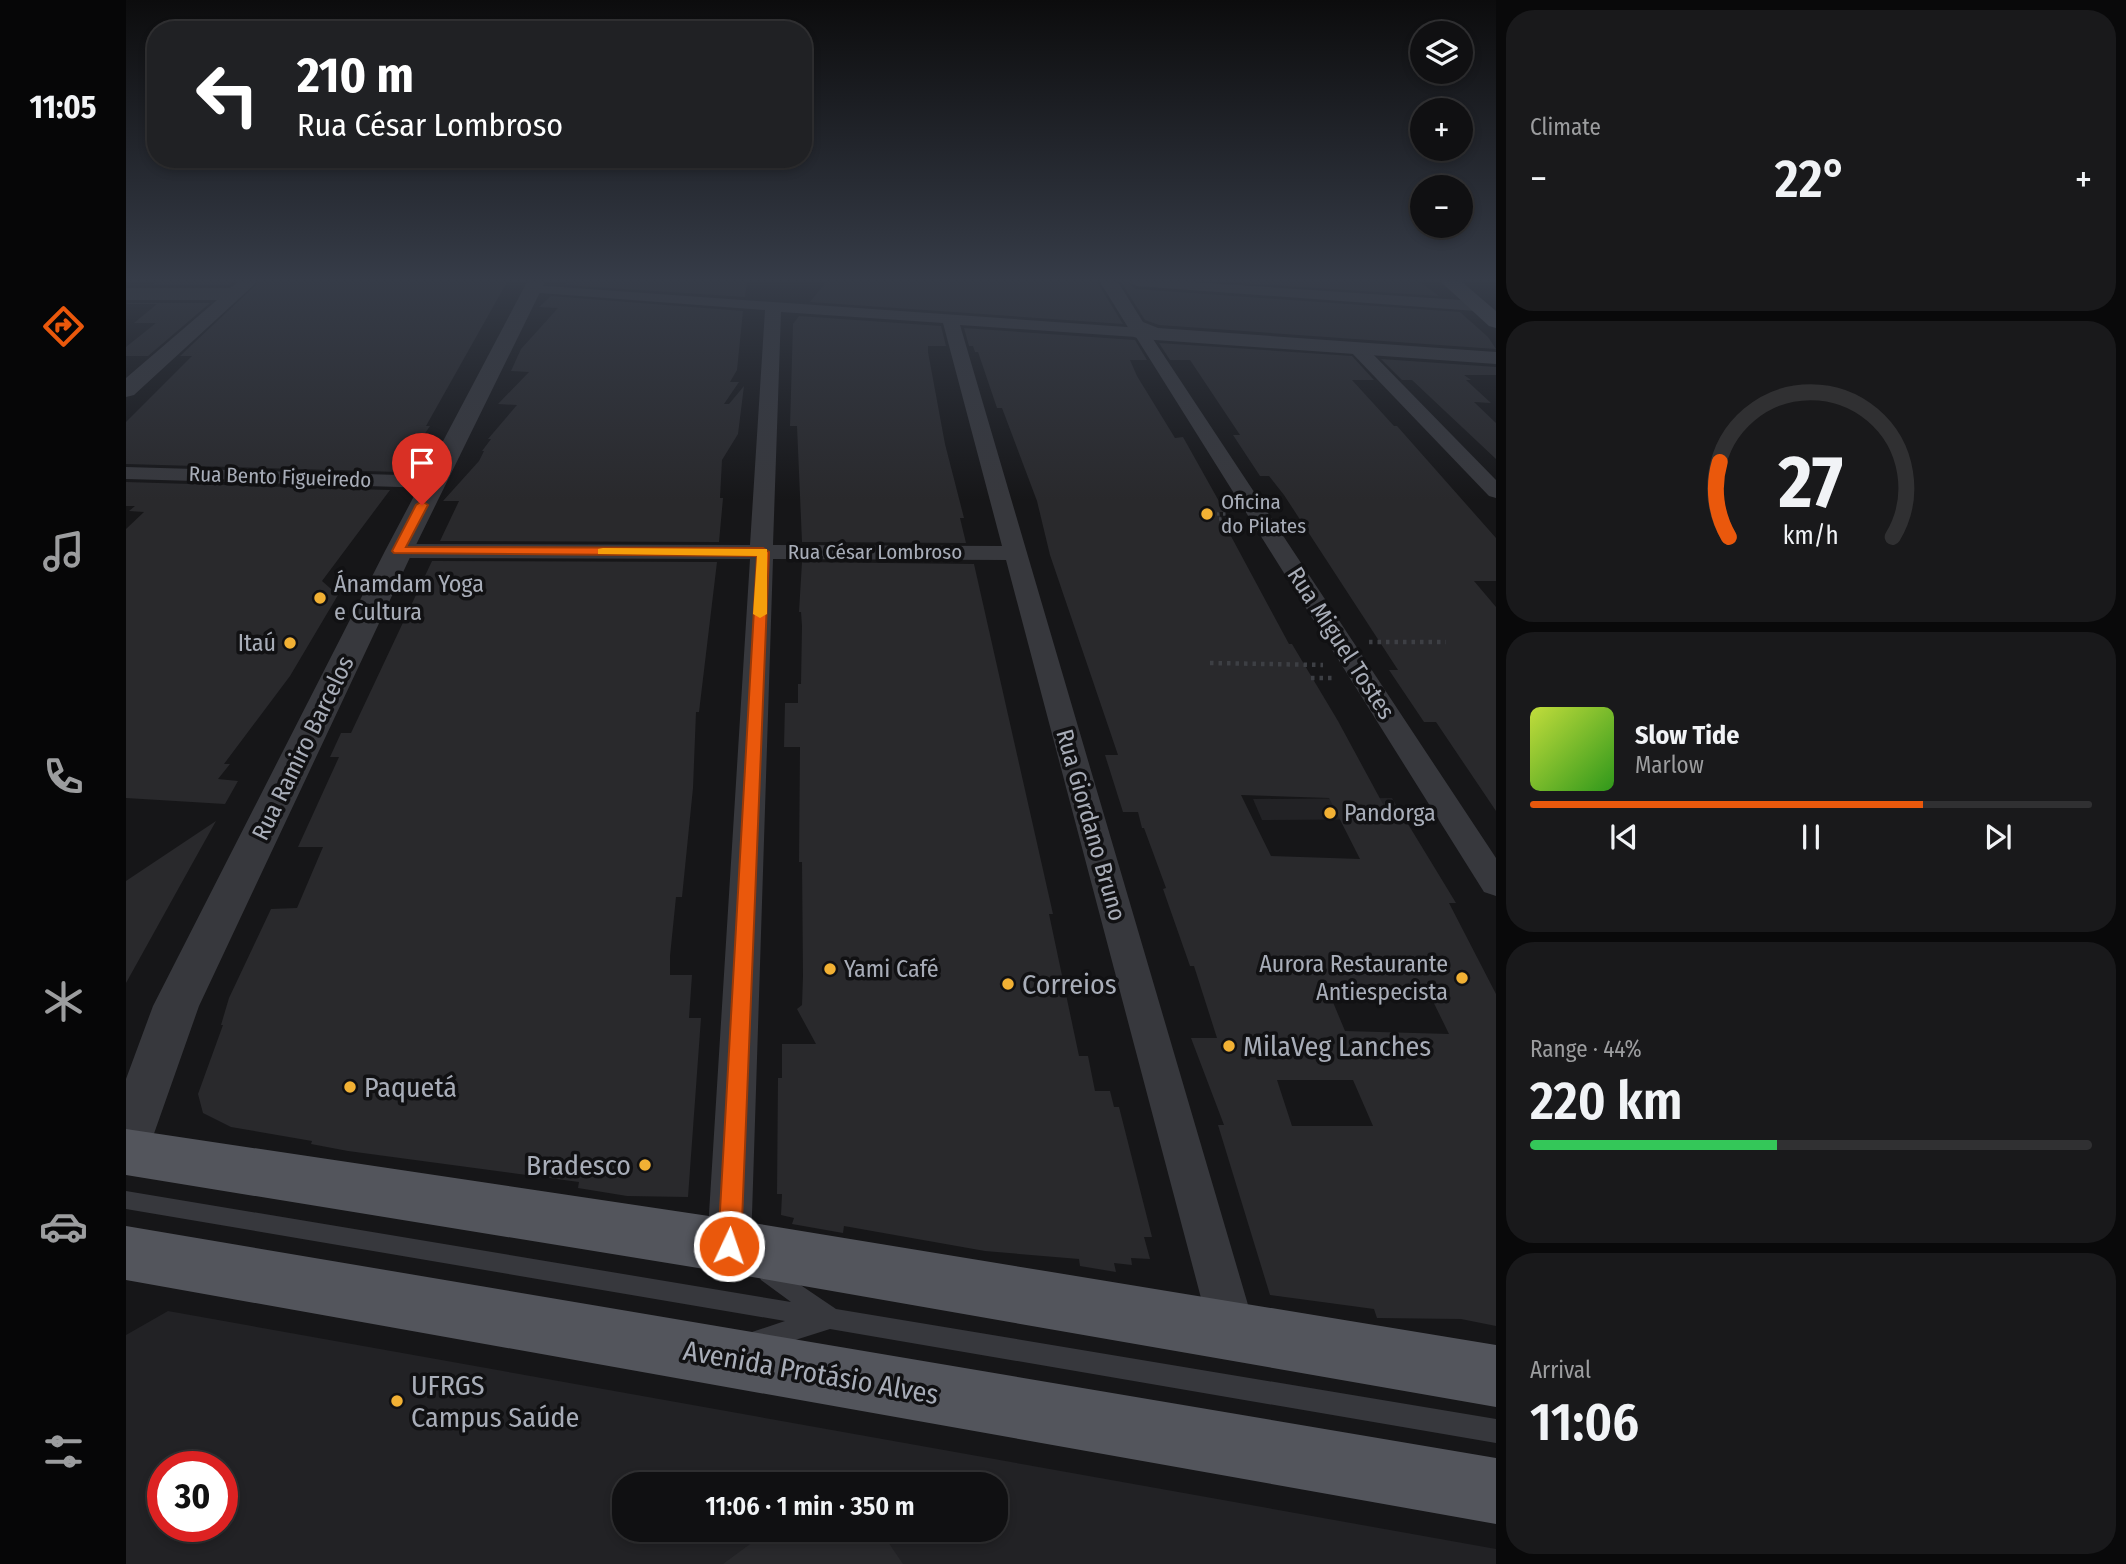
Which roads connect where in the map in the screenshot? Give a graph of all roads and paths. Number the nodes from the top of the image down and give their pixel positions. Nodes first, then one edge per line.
1 (165, 355) edge
2 (498, 355) edge
3 (771, 355) edge
4 (960, 355) edge
5 (1155, 355) edge
6 (1364, 355) edge
7 (1454, 355) edge
8 (1496, 358) edge
9 (126, 390) edge
10 (126, 473) edge
11 (434, 482) junction
12 (1496, 492) edge
13 (398, 551) junction
14 (763, 552) junction
15 (1015, 553) junction
16 (1340, 642) junction
17 (1446, 642) dead end
18 (1210, 663) dead end
19 (1356, 665) junction
20 (1496, 884) edge
21 (126, 1146) edge
22 (126, 1152) edge
23 (126, 1200) edge
24 (729, 1246) junction
25 (126, 1253) edge
26 (832, 1318) junction
27 (1233, 1332) junction
28 (713, 1354) junction
29 (1496, 1376) edge
30 (1496, 1432) edge
31 (1496, 1491) edge

1 - 9 street
2 - 11 street, Rua Ramiro Barcelos
3 - 14 street
4 - 15 street, Rua Giordano Bruno
5 - 16 street, Rua Miguel Tostes
6 - 12 street
7 - 8 street
10 - 11 street, Rua Bento Figueiredo
11 - 13 street, Rua Ramiro Barcelos
13 - 14 street, Rua César Lombroso
13 - 21 street, Rua Ramiro Barcelos
14 - 15 street, Rua César Lombroso
14 - 24 street
15 - 27 street, Rua Giordano Bruno
16 - 17 path
16 - 19 street, Rua Miguel Tostes
18 - 19 path
19 - 20 street, Rua Miguel Tostes
22 - 24 main road
23 - 26 lane
24 - 26 lane
24 - 27 main road
25 - 28 main road, Avenida Protásio Alves
26 - 28 lane
26 - 30 lane
27 - 29 main road
28 - 31 main road, Avenida Protásio Alves

